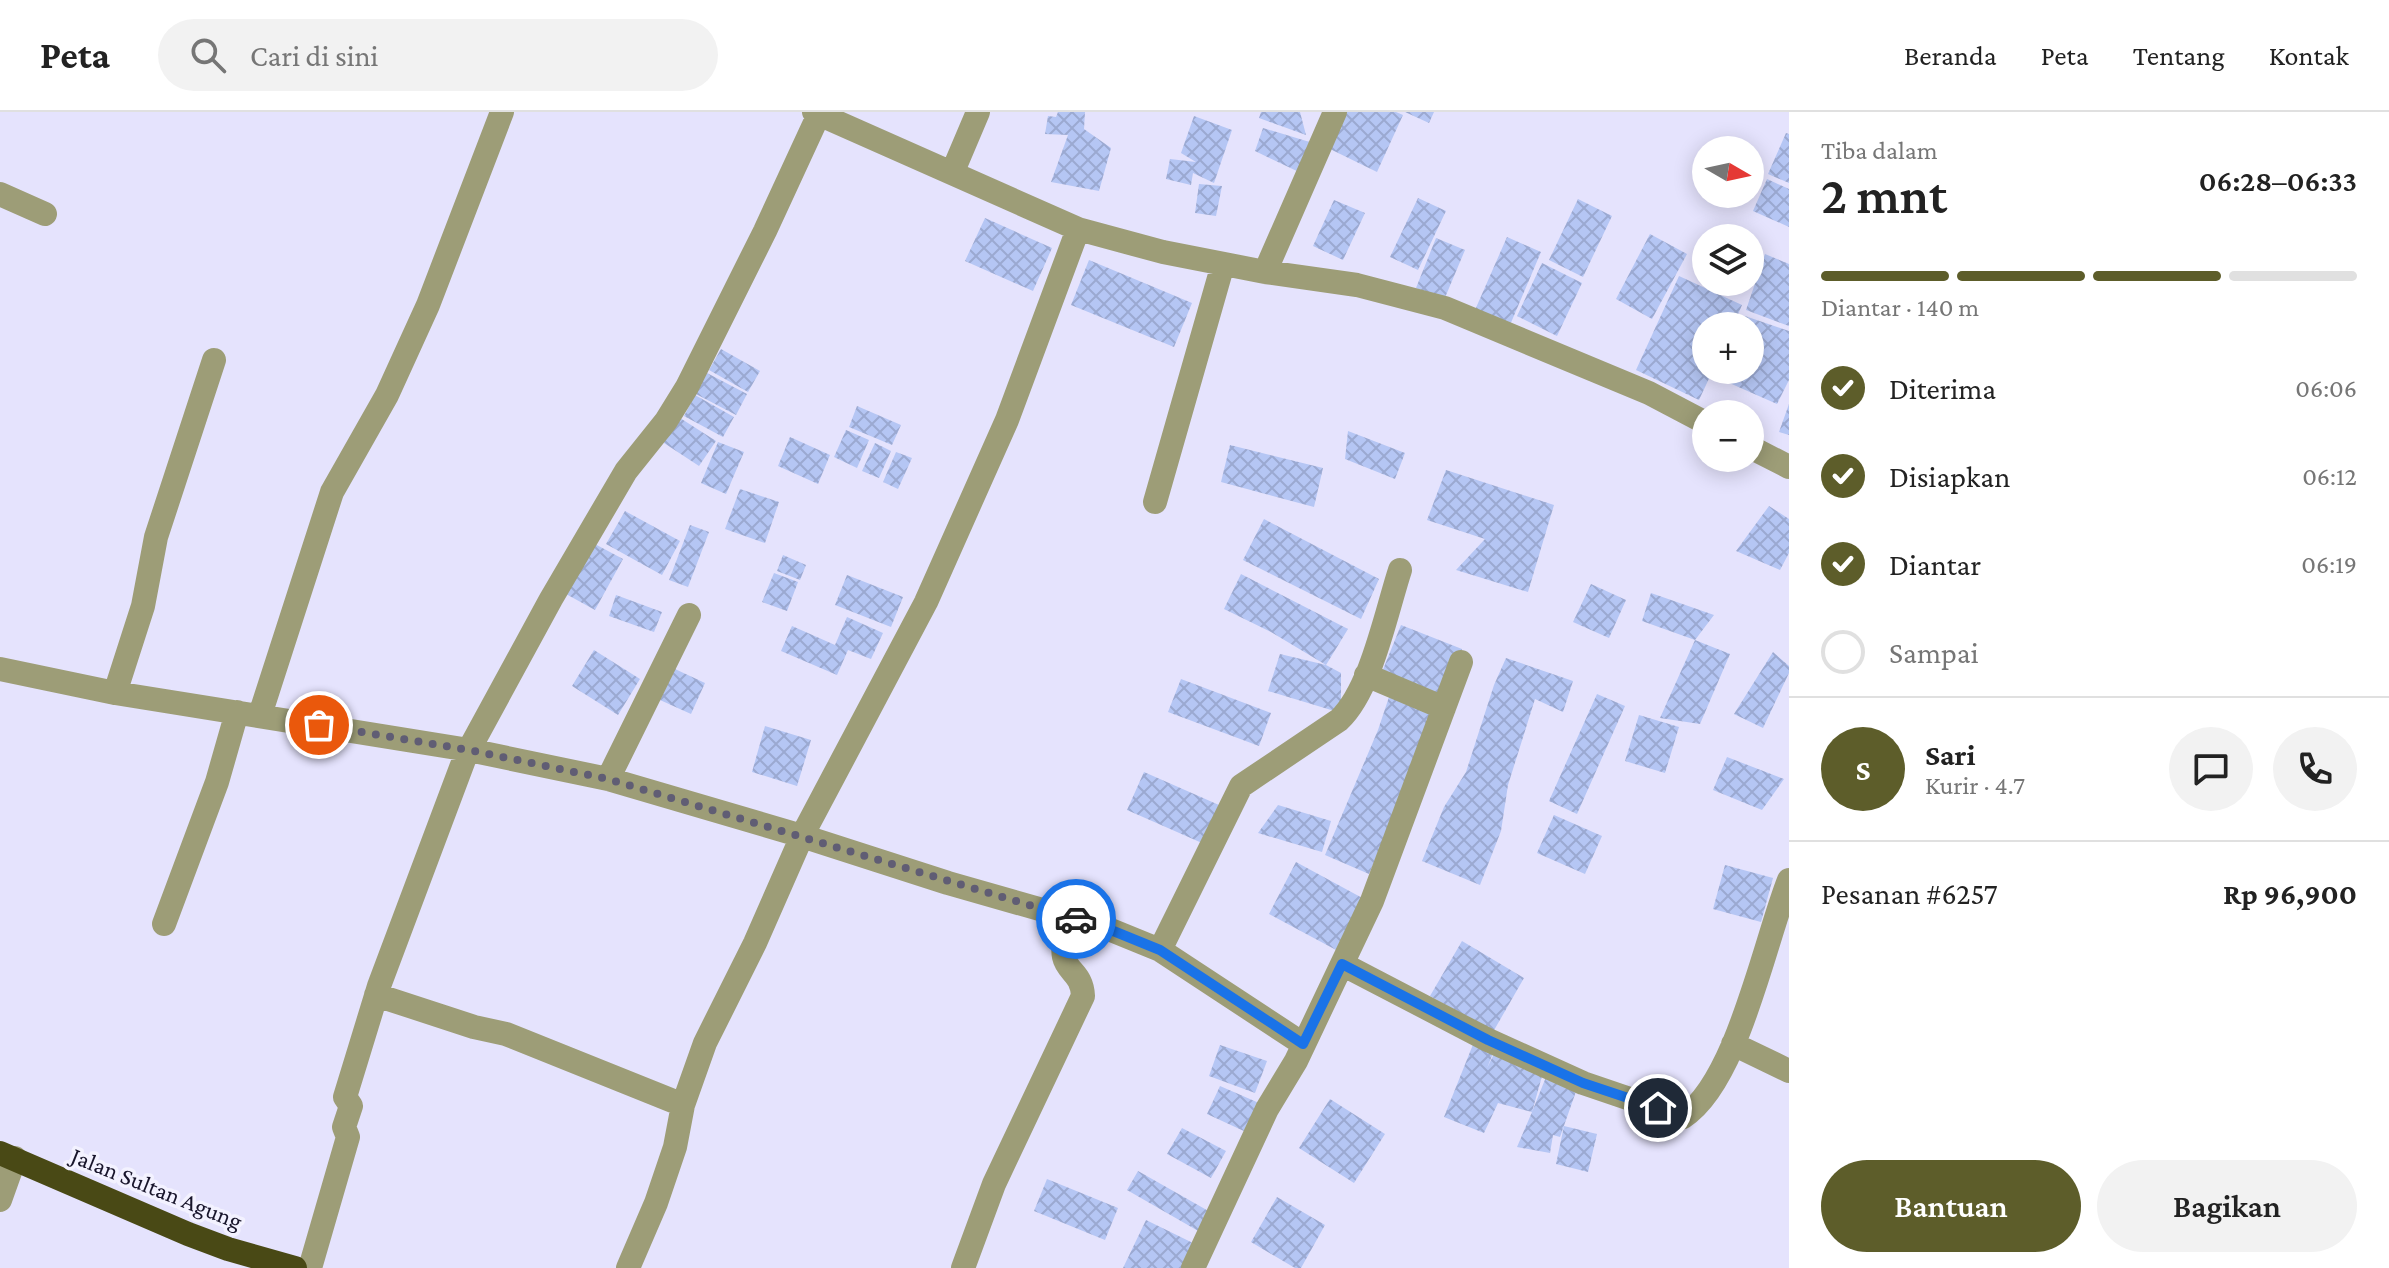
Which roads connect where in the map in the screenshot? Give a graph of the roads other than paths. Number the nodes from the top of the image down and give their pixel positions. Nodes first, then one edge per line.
1 (502, 112) edge
2 (978, 112) edge
3 (1335, 112) edge
4 (817, 113) edge
5 (953, 171) junction
6 (0, 194) edge
7 (45, 214) dead end
8 (1078, 229) junction
9 (1223, 264) junction
10 (1265, 272) junction
11 (214, 360) dead end
12 (1692, 416) edge
13 (1764, 454) edge
14 (1789, 467) edge
15 (1155, 502) dead end
16 (1400, 570) dead end
17 (689, 615) dead end
18 (1461, 662) dead end
19 (0, 669) edge
20 (1366, 675) junction
21 (115, 693) junction
22 (1444, 708) junction
23 (240, 723) junction
24 (463, 761) junction
25 (608, 779) junction
26 (797, 849) junction
27 (1789, 880) edge
28 (164, 924) dead end
29 (1069, 930) junction
30 (1160, 950) junction
31 (1342, 964) junction
32 (376, 995) junction
33 (1733, 1044) junction
34 (1302, 1046) junction
35 (1789, 1071) edge
36 (683, 1105) junction
37 (7, 1155) edge
38 (0, 1200) edge
39 (225, 1258) edge
40 (295, 1268) edge
41 (310, 1268) edge
42 (628, 1268) edge
43 (963, 1268) edge
44 (1193, 1268) edge

1 - 23 street
2 - 5 street
3 - 10 street
4 - 5 street
4 - 24 street
5 - 8 street
6 - 7 street
8 - 9 street
8 - 26 street
9 - 10 street
9 - 15 street
10 - 12 street
11 - 21 street
13 - 14 street
16 - 20 street
17 - 25 street
18 - 22 street
19 - 21 street
20 - 22 street
20 - 30 street
21 - 23 street
22 - 31 street
23 - 24 street
23 - 28 street
24 - 25 street
24 - 32 street
25 - 26 street
26 - 29 street
26 - 36 street
27 - 33 street
29 - 30 street
29 - 43 street
30 - 34 street
31 - 33 street
31 - 34 street
32 - 36 street
32 - 41 street
33 - 35 street
34 - 44 street
36 - 42 street
37 - 38 street
37 - 39 highway, Jalan Sultan Agung
39 - 40 highway, Jalan Sultan Agung

